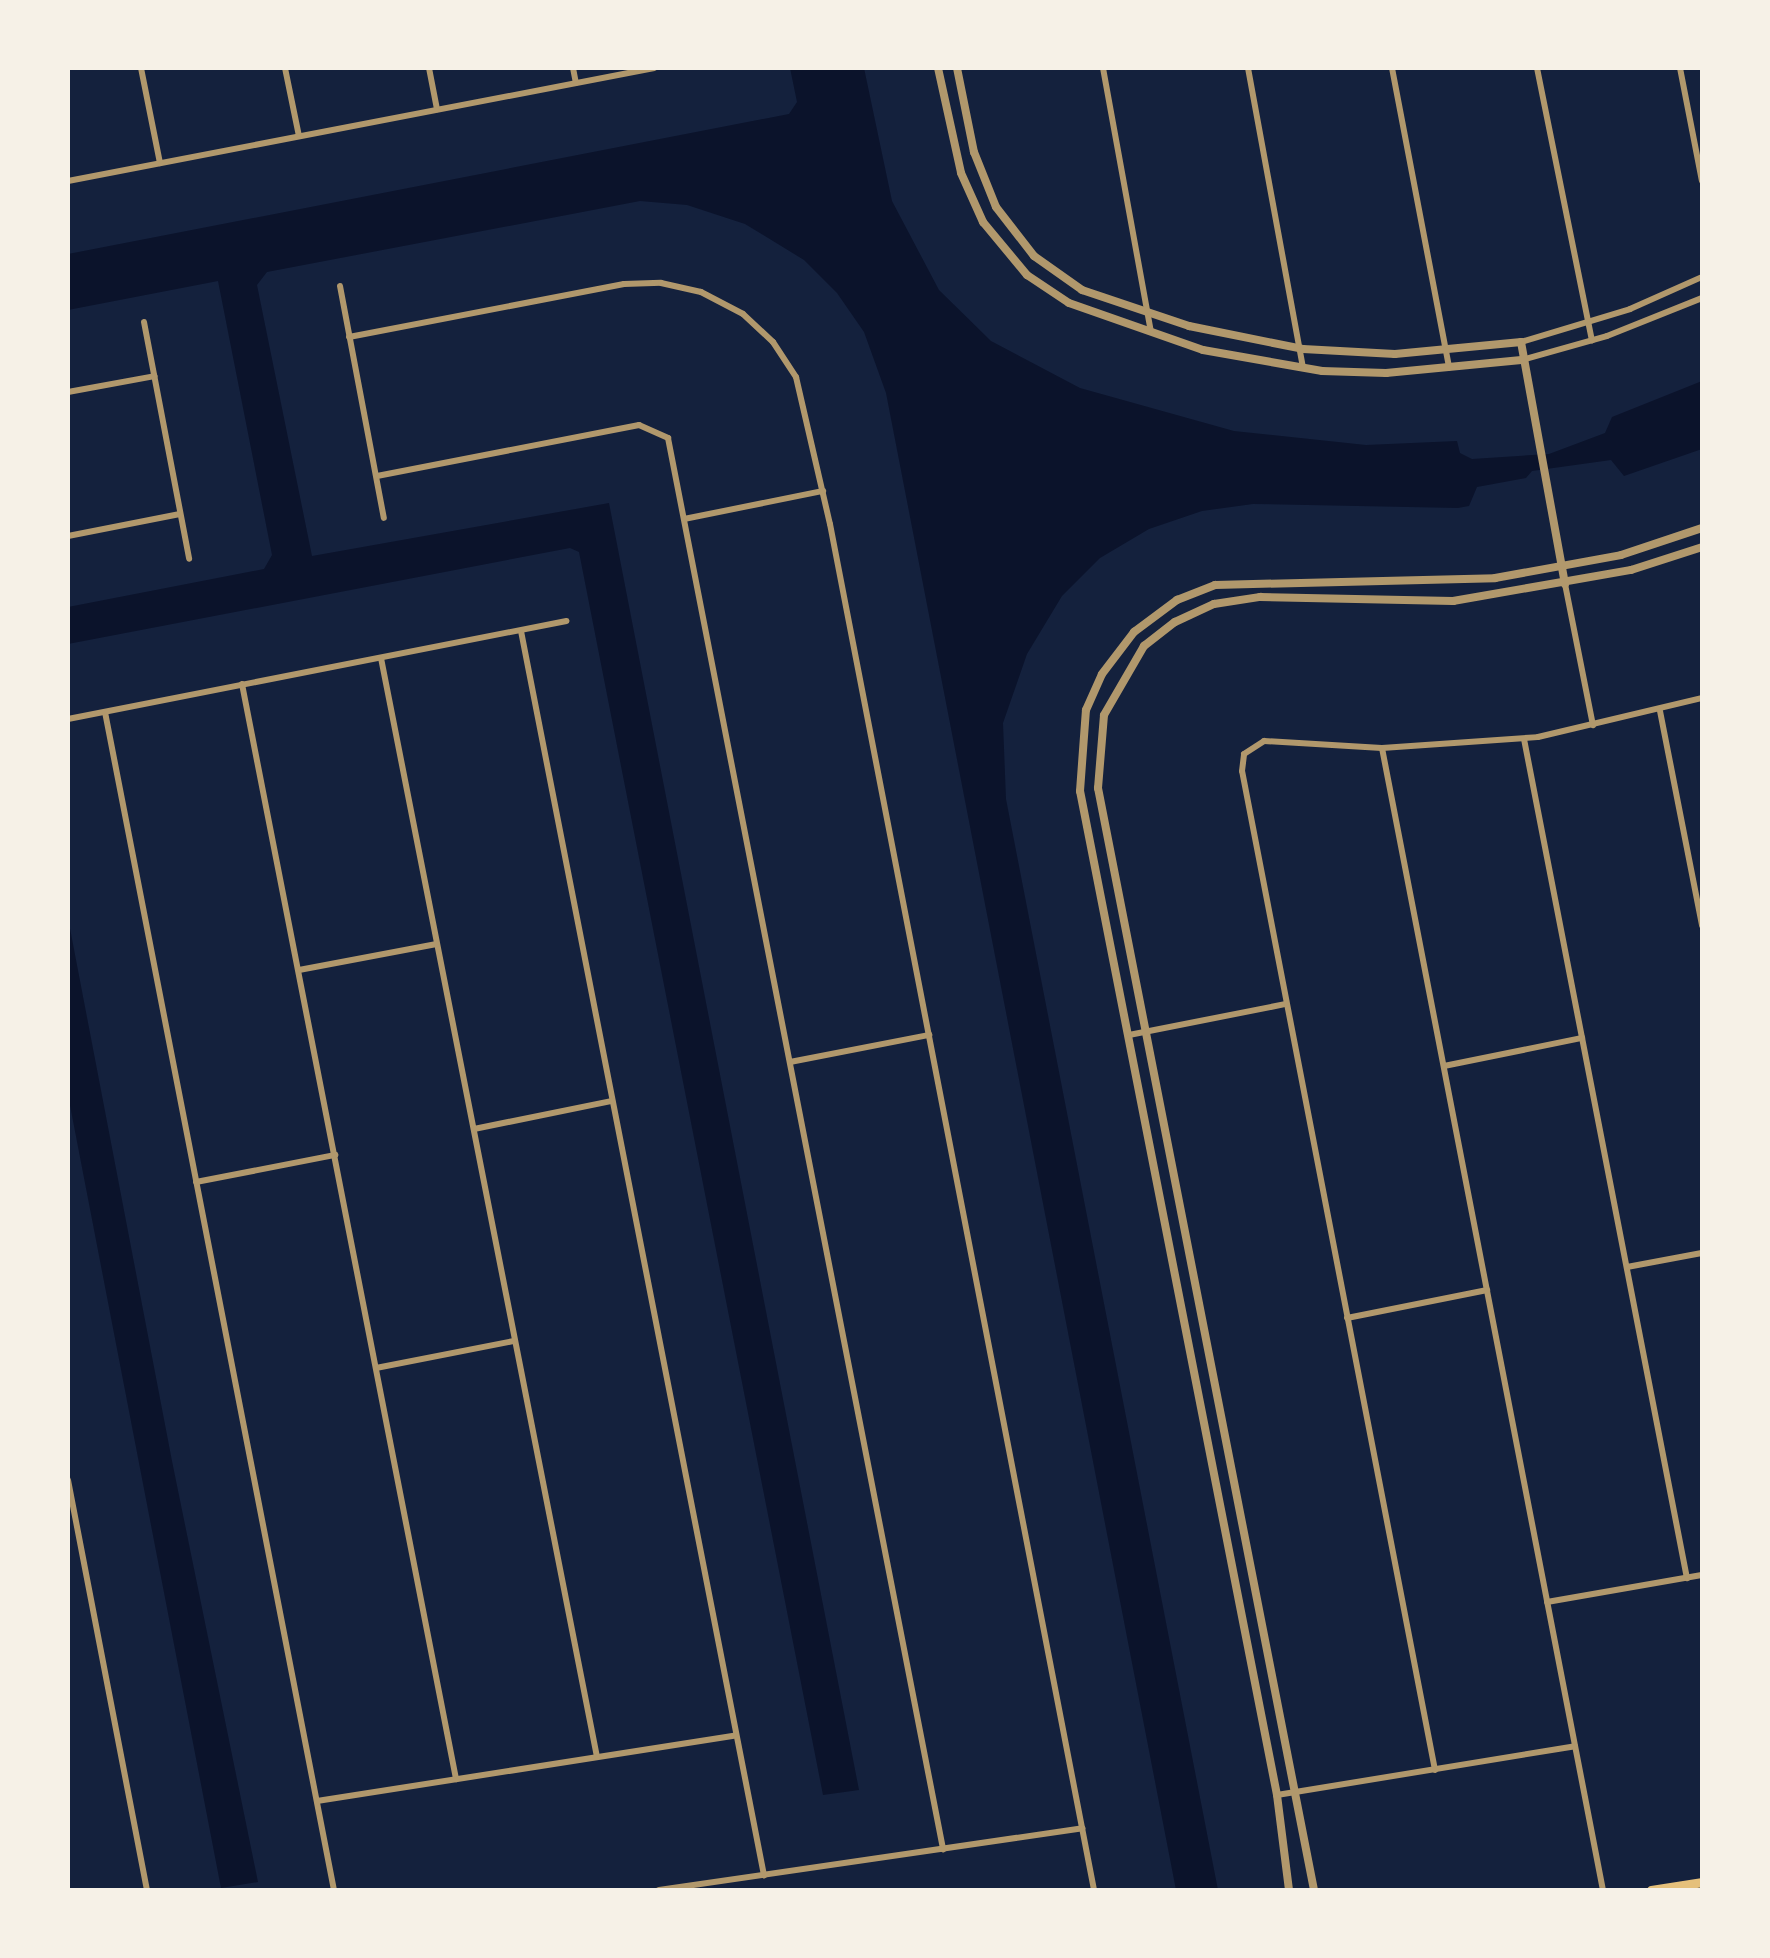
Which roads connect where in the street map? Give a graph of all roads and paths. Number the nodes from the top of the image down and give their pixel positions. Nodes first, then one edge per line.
1 (141, 68) edge
2 (285, 68) edge
3 (429, 68) edge
4 (573, 68) edge
5 (654, 68) edge
6 (938, 68) edge
7 (957, 68) edge
8 (1103, 68) edge
9 (1248, 68) edge
10 (1392, 68) edge
11 (1537, 68) edge
12 (1680, 68) edge
13 (576, 83) junction
14 (437, 110) junction
15 (299, 136) junction
16 (160, 163) junction
17 (68, 181) edge
18 (1702, 181) edge
19 (1702, 277) edge
20 (340, 286) dead end
21 (1702, 298) edge
22 (1150, 316) junction
23 (144, 322) dead end
24 (1587, 323) junction
25 (1151, 335) junction
26 (349, 337) junction
27 (1592, 340) junction
28 (1522, 342) junction
29 (1303, 349) junction
30 (1448, 351) junction
31 (1521, 360) junction
32 (1303, 368) junction
33 (1449, 368) junction
34 (155, 376) junction
35 (68, 392) edge
36 (376, 476) junction
37 (823, 491) junction
38 (180, 514) junction
39 (384, 518) dead end
40 (684, 519) junction
41 (1702, 528) edge
42 (68, 536) edge
43 (1702, 547) edge
44 (189, 559) dead end
45 (1562, 568) junction
46 (1565, 584) junction
47 (566, 621) dead end
48 (521, 630) junction
49 (382, 658) junction
50 (242, 684) junction
51 (1702, 698) edge
52 (1660, 711) junction
53 (104, 712) junction
54 (68, 719) edge
55 (1593, 726) junction
56 (1524, 739) junction
57 (1382, 748) junction
58 (1098, 788) junction
59 (1080, 791) junction
60 (1702, 926) edge
61 (437, 944) junction
62 (299, 970) junction
63 (1286, 1004) junction
64 (1146, 1032) junction
65 (930, 1035) junction
66 (1128, 1035) junction
67 (1582, 1038) junction
68 (790, 1062) junction
69 (1444, 1066) junction
70 (612, 1101) junction
71 (474, 1129) junction
72 (335, 1155) junction
73 (196, 1182) junction
74 (1702, 1252) edge
75 (1627, 1267) junction
76 (1487, 1290) junction
77 (1347, 1318) junction
78 (514, 1341) junction
79 (376, 1368) junction
80 (68, 1480) edge
81 (1702, 1576) edge
82 (1687, 1578) junction
83 (1547, 1602) junction
84 (734, 1736) junction
85 (1575, 1746) junction
86 (597, 1757) junction
87 (1435, 1770) junction
88 (456, 1779) junction
89 (1294, 1793) junction
90 (1278, 1795) junction
91 (317, 1801) junction
92 (1082, 1828) junction
93 (943, 1849) junction
94 (764, 1875) junction
95 (1702, 1882) edge
96 (148, 1890) edge
97 (334, 1890) edge
98 (658, 1890) edge
99 (1094, 1890) edge
100 (1289, 1890) edge
101 (1314, 1890) edge
102 (1603, 1890) edge
103 (1652, 1890) edge

1 - 16 street
2 - 15 street
3 - 14 street
4 - 13 street
5 - 13 street
6 - 25 street
7 - 22 street
8 - 22 street
9 - 29 street
10 - 30 street
11 - 24 street
12 - 18 street
13 - 14 street
14 - 15 street
15 - 16 street
16 - 17 street
19 - 24 street
20 - 26 street
21 - 27 street
22 - 25 street
22 - 29 street
23 - 34 street
24 - 27 street
24 - 28 street
25 - 32 street
26 - 36 street
26 - 37 street
27 - 31 street
28 - 30 street
28 - 31 street
29 - 30 street
29 - 32 street
30 - 33 street
31 - 33 street
31 - 45 street
32 - 33 street
34 - 35 street
34 - 38 street
36 - 39 street
36 - 40 street
37 - 40 street
37 - 65 street
38 - 42 street
38 - 44 street
40 - 68 street
41 - 45 street
43 - 46 street
45 - 46 street
45 - 59 street
46 - 55 street
46 - 58 street
47 - 48 street
48 - 49 street
48 - 70 street
49 - 50 street
49 - 61 street
50 - 53 street
50 - 62 street
51 - 52 street
52 - 55 street
52 - 60 street
53 - 54 street
53 - 73 street
55 - 56 street
56 - 57 street
56 - 67 street
57 - 63 street
57 - 69 street
58 - 59 street
58 - 64 street
59 - 66 street
61 - 62 street
61 - 71 street
62 - 72 street
63 - 64 street
63 - 77 street
64 - 66 street
64 - 89 street
65 - 68 street
65 - 92 street
66 - 90 street
67 - 69 street
67 - 75 street
68 - 93 street
69 - 76 street
70 - 71 street
70 - 84 street
71 - 78 street
72 - 73 street
72 - 79 street
73 - 91 street
74 - 75 street
75 - 82 street
76 - 77 street
76 - 83 street
77 - 87 street
78 - 79 street
78 - 86 street
79 - 88 street
80 - 96 street
81 - 82 street
82 - 83 street
83 - 85 street
84 - 86 street
84 - 94 street
85 - 87 street
85 - 102 street
86 - 88 street
87 - 89 street
88 - 91 street
89 - 90 street
89 - 101 street
90 - 100 street
91 - 97 street
92 - 93 street
92 - 99 street
93 - 94 street
94 - 98 street
95 - 103 main road

